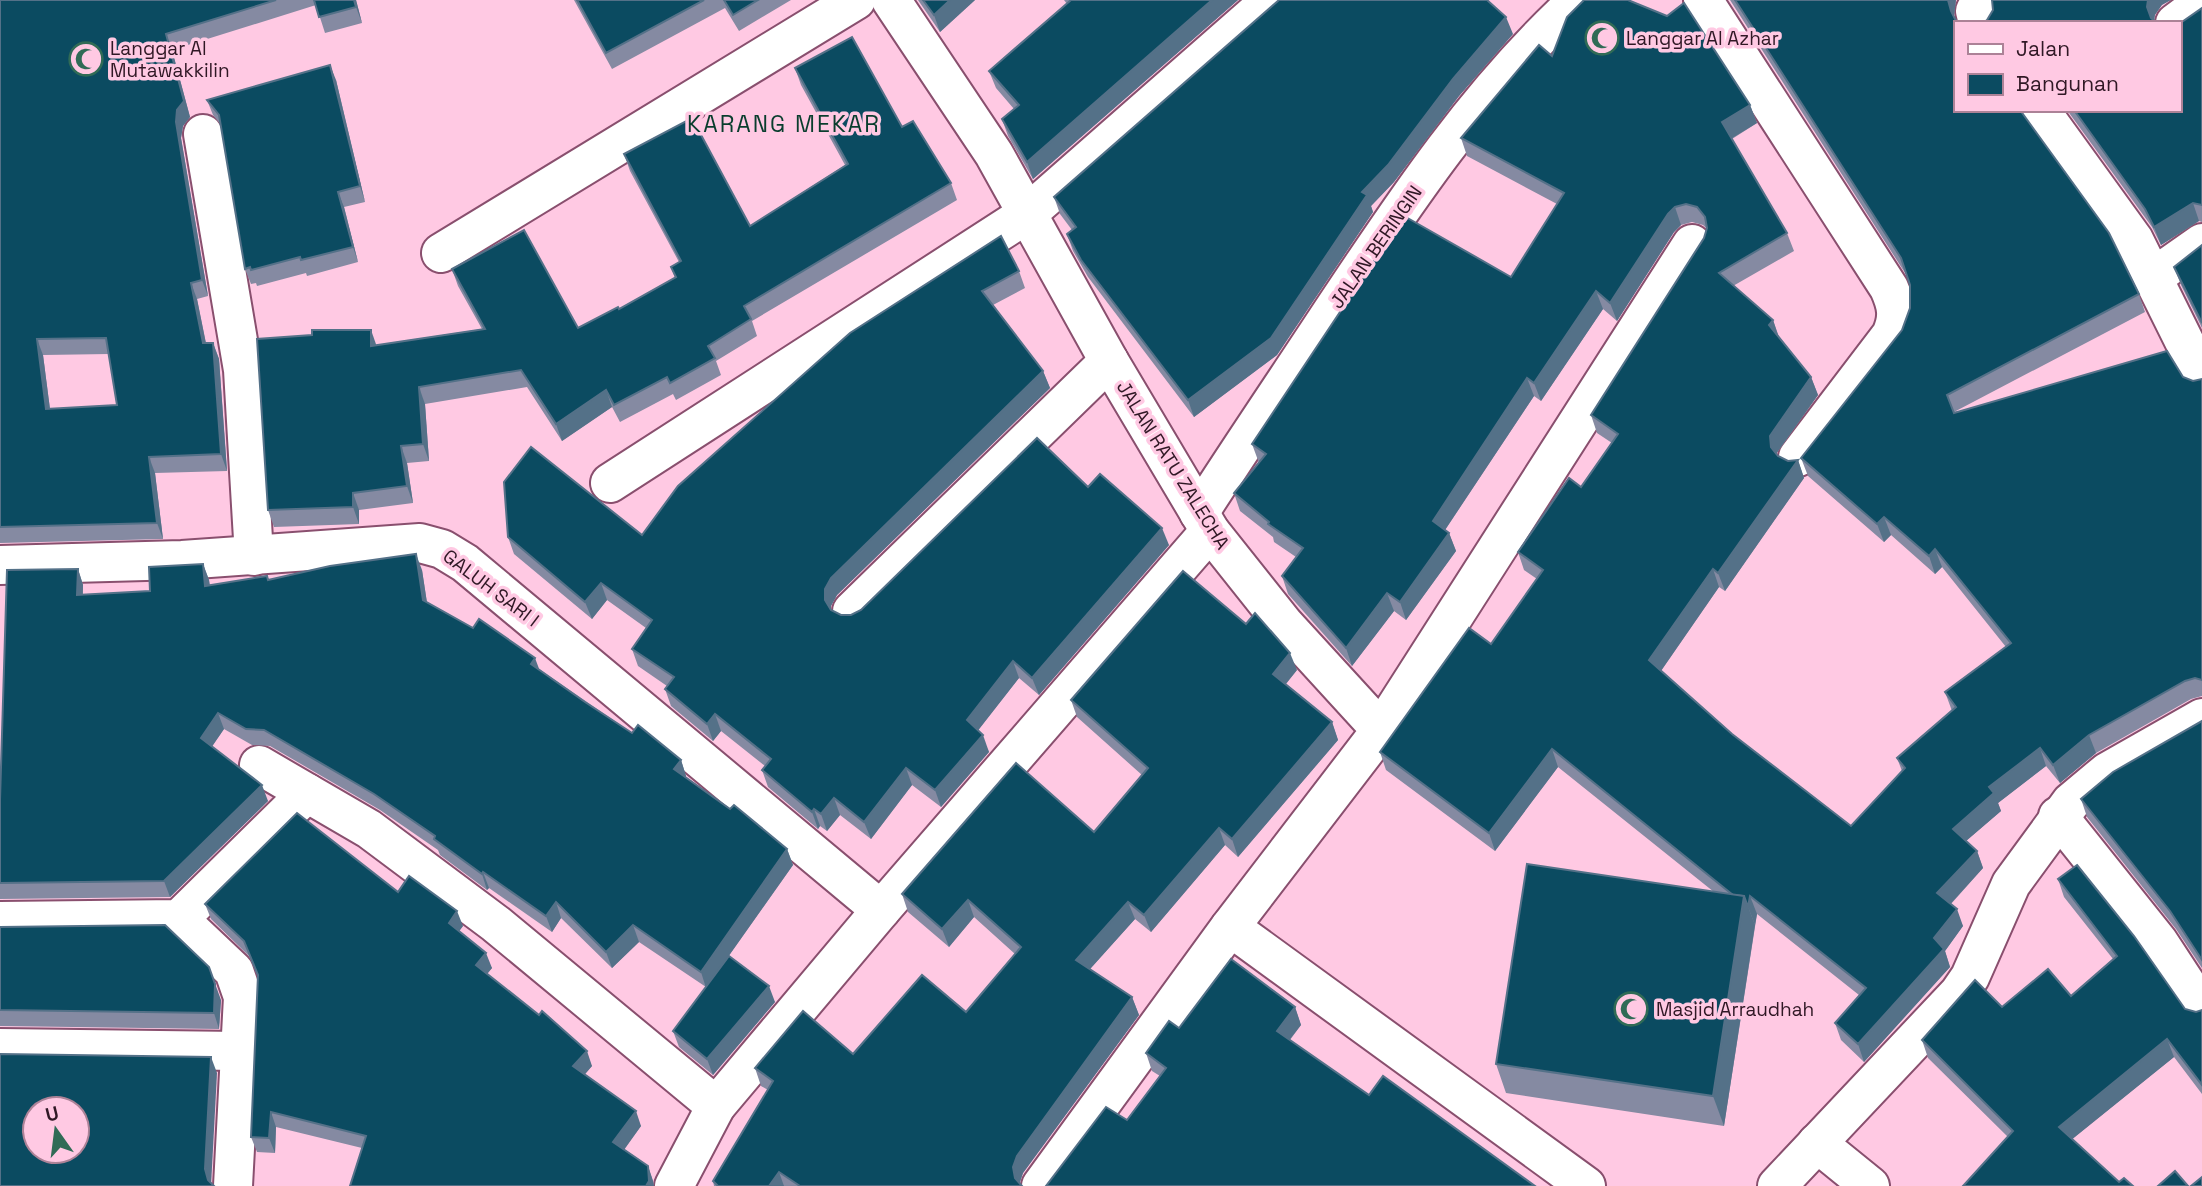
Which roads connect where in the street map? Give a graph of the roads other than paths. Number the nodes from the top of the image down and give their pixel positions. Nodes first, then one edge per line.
1 (856, 0) edge
2 (891, 0) edge
3 (1271, 0) edge
4 (1578, 0) edge
5 (1703, 0) edge
6 (1981, 0) edge
7 (2202, 3) edge
8 (1978, 21) edge
9 (2178, 21) edge
10 (2041, 112) edge
11 (203, 134) dead end
12 (1027, 215) junction
13 (2202, 243) edge
14 (1692, 244) dead end
15 (441, 253) dead end
16 (2155, 276) junction
17 (1109, 361) junction
18 (2202, 377) edge
19 (1798, 457) edge
20 (611, 483) dead end
21 (1207, 513) junction
22 (254, 556) junction
23 (0, 565) edge
24 (852, 611) edge
25 (2202, 718) edge
26 (1381, 730) junction
27 (259, 765) dead end
28 (307, 793) junction
29 (2058, 816) junction
30 (881, 910) junction
31 (178, 919) junction
32 (0, 921) edge
33 (1230, 927) junction
34 (2202, 1008) edge
35 (0, 1048) edge
36 (239, 1051) junction
37 (716, 1107) junction
38 (1817, 1143) junction
39 (233, 1186) edge
40 (674, 1186) edge
41 (1041, 1186) edge
42 (1586, 1186) edge
43 (1777, 1186) edge
44 (1870, 1186) edge

1 - 15 street
2 - 12 street, JALAN RATU ZALECHA
3 - 12 street
4 - 21 street, JALAN BERINGIN
5 - 19 street
6 - 8 street
7 - 9 street
10 - 16 street
11 - 22 street
12 - 17 street, JALAN RATU ZALECHA
12 - 20 street
13 - 16 street
14 - 26 street
16 - 18 street
17 - 21 street, JALAN RATU ZALECHA
17 - 24 street
21 - 26 street, JALAN RATU ZALECHA
21 - 30 street, JALAN BERINGIN
22 - 23 street, GALUH SARI I
22 - 30 street, GALUH SARI I
25 - 29 street
26 - 33 street
27 - 28 street
28 - 31 street
28 - 37 street
29 - 34 street
29 - 38 street
30 - 37 street, JALAN BERINGIN
31 - 32 street
31 - 36 street
33 - 41 street
33 - 42 street
35 - 36 street
36 - 39 street
37 - 40 street, JALAN BERINGIN
38 - 43 street
38 - 44 street

